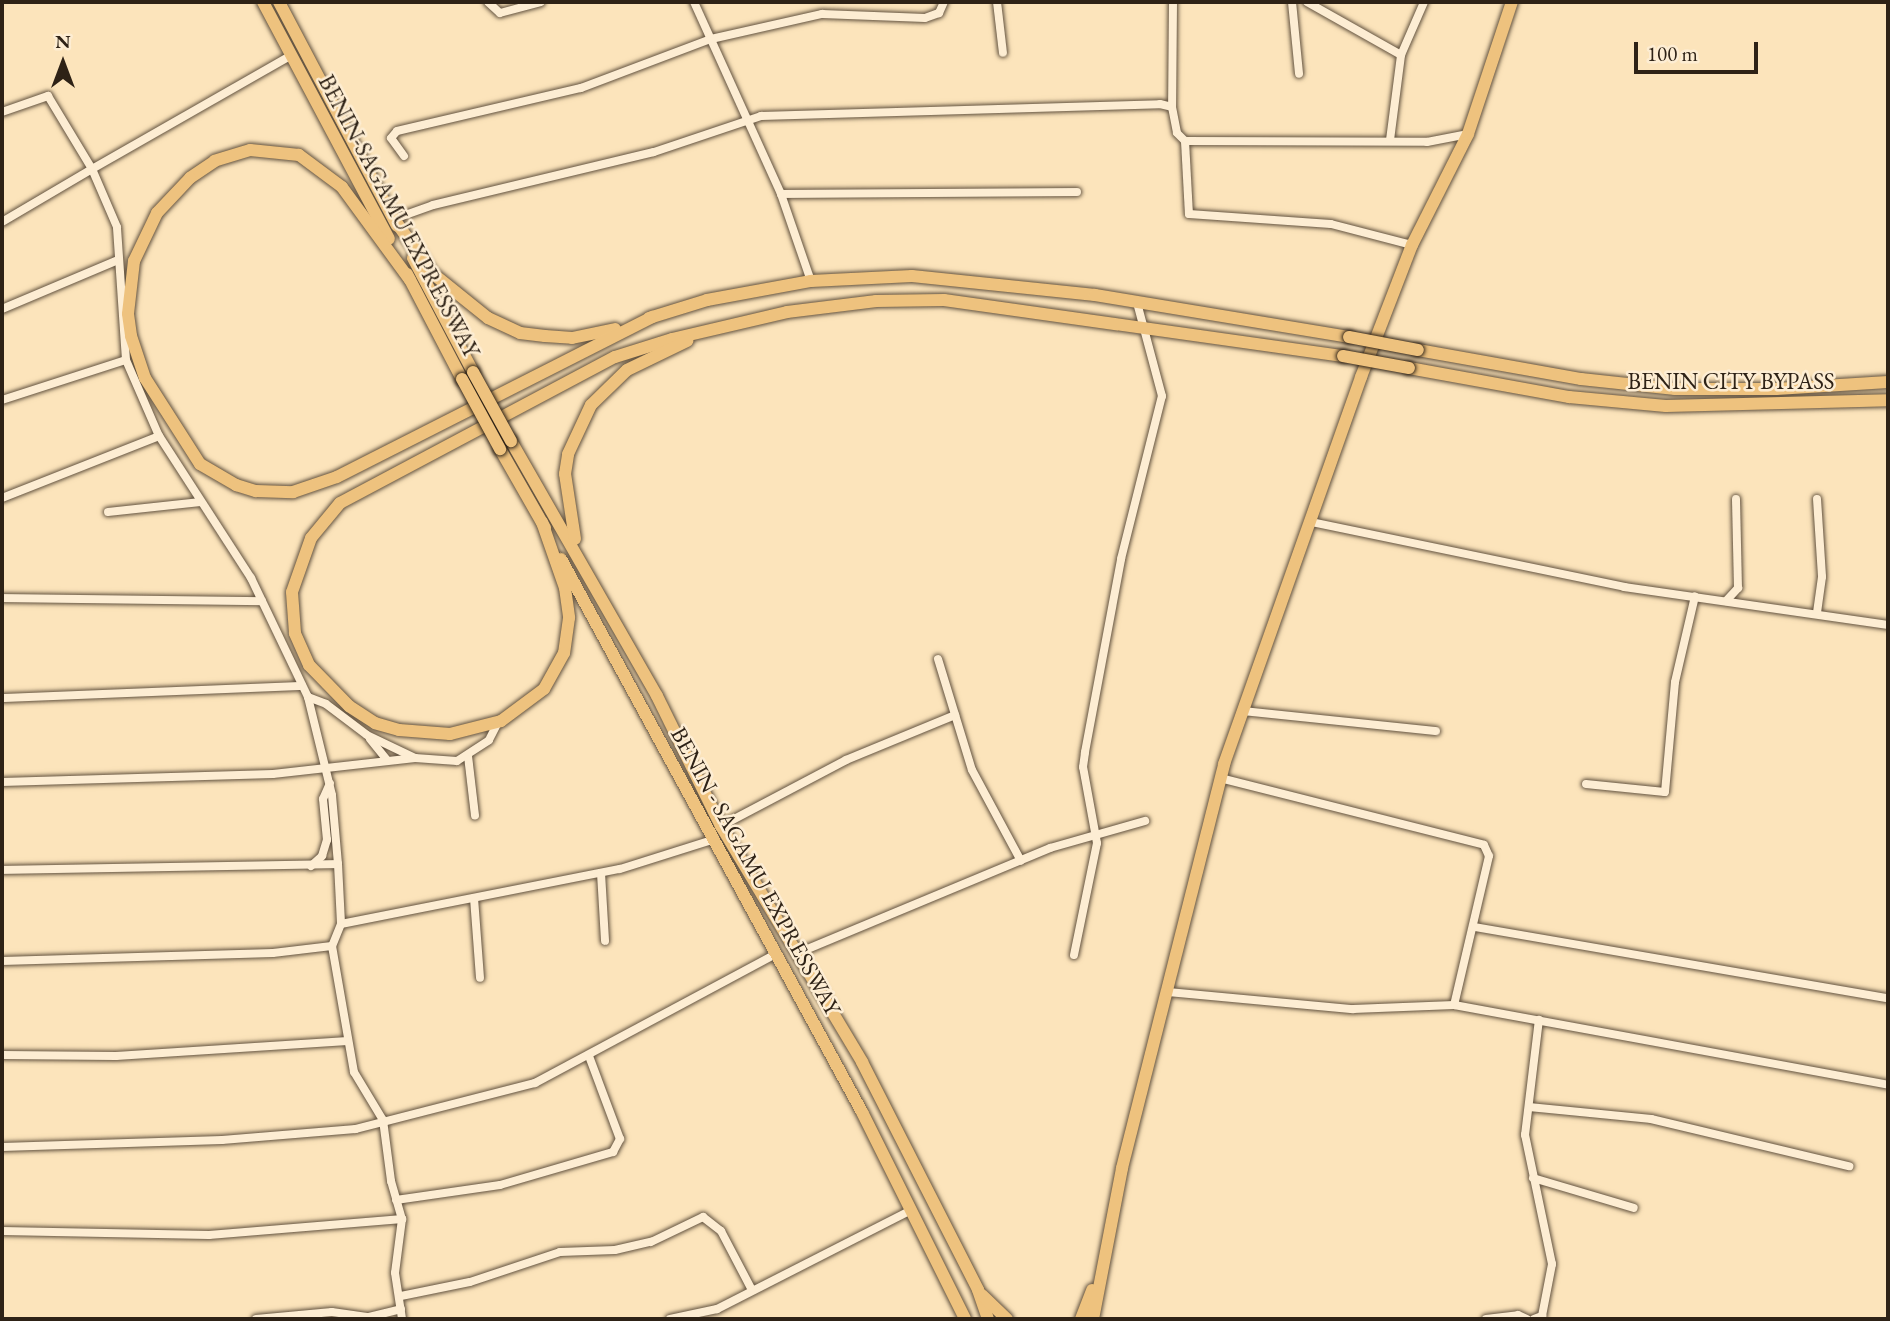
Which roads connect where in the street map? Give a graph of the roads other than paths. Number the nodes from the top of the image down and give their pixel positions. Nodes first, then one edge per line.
1 (262, 2) edge
2 (281, 2) edge
3 (488, 2) edge
4 (541, 2) edge
5 (694, 2) edge
6 (944, 2) edge
7 (997, 2) edge
8 (1173, 2) edge
9 (1292, 2) edge
10 (1307, 2) edge
11 (1424, 2) edge
12 (1512, 2) edge
13 (710, 38) junction
14 (1003, 53) dead end
15 (1401, 55) junction
16 (290, 56) junction
17 (1299, 74) dead end
18 (1172, 107) junction
19 (2, 112) edge
20 (747, 120) junction
21 (1468, 134) junction
22 (1390, 140) junction
23 (1185, 141) junction
24 (404, 156) dead end
25 (92, 169) junction
26 (1077, 192) dead end
27 (781, 194) junction
28 (394, 219) junction
29 (2, 222) edge
30 (1412, 245) junction
31 (118, 260) junction
32 (410, 280) junction
33 (811, 281) junction
34 (1137, 303) junction
35 (2, 309) edge
36 (653, 317) junction
37 (719, 325) junction
38 (1143, 325) junction
39 (126, 360) junction
40 (467, 375) junction
41 (1888, 382) edge
42 (2, 400) edge
43 (1888, 400) edge
44 (159, 436) junction
45 (506, 445) junction
46 (2, 498) edge
47 (1736, 499) dead end
48 (1817, 499) dead end
49 (200, 502) junction
50 (107, 512) dead end
51 (542, 522) junction
52 (1311, 522) junction
53 (1695, 596) junction
54 (2, 598) edge
55 (602, 599) junction
56 (262, 601) junction
57 (1726, 601) junction
58 (1818, 614) junction
59 (1888, 625) edge
60 (938, 659) dead end
61 (302, 685) junction
62 (307, 697) junction
63 (2, 698) edge
64 (1242, 711) junction
65 (955, 715) junction
66 (498, 722) junction
67 (1436, 731) dead end
68 (368, 736) junction
69 (468, 756) junction
70 (415, 758) junction
71 (388, 761) junction
72 (326, 769) junction
73 (1220, 778) junction
74 (2, 782) edge
75 (330, 783) junction
76 (1586, 784) dead end
77 (475, 816) dead end
78 (1145, 821) dead end
79 (722, 826) junction
80 (1097, 834) junction
81 (715, 839) junction
82 (1021, 860) junction
83 (338, 864) junction
84 (312, 866) junction
85 (2, 870) edge
86 (601, 873) junction
87 (474, 898) junction
88 (341, 924) junction
89 (1475, 927) junction
90 (605, 941) dead end
91 (332, 946) junction
92 (777, 953) junction
93 (798, 953) junction
94 (1074, 955) dead end
95 (2, 961) edge
96 (480, 978) dead end
97 (1168, 992) junction
98 (1888, 998) edge
99 (1454, 1005) junction
100 (1539, 1020) junction
101 (348, 1041) junction
102 (2, 1055) edge
103 (589, 1056) junction
104 (1888, 1085) edge
105 (1529, 1107) junction
106 (383, 1120) junction
107 (2, 1147) edge
108 (1849, 1166) dead end
109 (1533, 1178) junction
110 (397, 1200) junction
111 (1634, 1208) dead end
112 (911, 1210) junction
113 (402, 1219) junction
114 (2, 1231) edge
115 (752, 1290) junction
116 (980, 1294) junction
117 (401, 1296) junction
118 (401, 1309) junction
119 (256, 1319) edge
120 (402, 1319) edge
121 (670, 1319) edge
122 (965, 1319) edge
123 (988, 1319) edge
124 (1007, 1319) edge
125 (1083, 1319) edge
126 (1486, 1319) edge
127 (1527, 1319) edge
128 (1534, 1319) edge

1 - 16 highway, BENIN-SAGAMU EXPRESSWAY
2 - 28 highway
3 - 4 street
5 - 13 street
6 - 13 street
7 - 14 street
8 - 18 street
9 - 17 street
10 - 15 street
11 - 15 street
12 - 21 highway
13 - 20 street
13 - 24 street
15 - 22 street
16 - 25 street
16 - 32 highway, BENIN-SAGAMU EXPRESSWAY
18 - 20 street
18 - 23 street
19 - 25 street
20 - 27 street
20 - 28 street
21 - 22 street
21 - 30 highway
22 - 23 street
23 - 30 street
25 - 29 street
25 - 31 street
26 - 27 street
27 - 33 street
28 - 36 highway
28 - 40 highway
30 - 52 highway
31 - 35 street
31 - 39 street
32 - 36 highway
32 - 40 highway, BENIN-SAGAMU EXPRESSWAY
33 - 34 highway, BENIN CITY BYPASS
33 - 36 highway, BENIN CITY BYPASS
34 - 38 street
34 - 41 highway, BENIN CITY BYPASS, bridge
37 - 38 highway, BENIN CITY BYPASS
37 - 55 highway
37 - 66 highway
38 - 43 highway, BENIN CITY BYPASS, bridge
38 - 80 street
39 - 42 street
39 - 44 street
40 - 45 highway, bridge
44 - 46 street
44 - 49 street
45 - 51 highway, BENIN - SAGAMU EXPRESSWAY
45 - 55 highway
47 - 57 street
48 - 58 street
49 - 50 street
49 - 56 street
51 - 66 highway
51 - 81 highway, BENIN - SAGAMU EXPRESSWAY
52 - 53 street
52 - 64 highway
53 - 57 street
53 - 76 street
54 - 56 street
55 - 79 highway
56 - 61 street
57 - 58 street
58 - 59 street
60 - 65 street
61 - 62 street
61 - 63 street
62 - 68 street
62 - 72 street
64 - 67 street
64 - 73 highway
65 - 79 street
65 - 82 street
66 - 69 street
68 - 70 street
68 - 71 street
69 - 70 street
69 - 77 street
70 - 71 street
71 - 72 street
72 - 74 street
72 - 75 street
73 - 89 street
73 - 97 highway
75 - 83 street
75 - 84 street
78 - 80 street
79 - 93 highway
80 - 82 street
80 - 94 street
81 - 86 street
81 - 92 highway, BENIN - SAGAMU EXPRESSWAY
82 - 93 street
83 - 84 street
83 - 88 street
84 - 85 street
86 - 87 street
86 - 90 street
87 - 88 street
87 - 96 street
88 - 91 street
89 - 98 street
89 - 99 street
91 - 95 street
91 - 101 street
92 - 103 street
92 - 112 highway, BENIN - SAGAMU EXPRESSWAY
93 - 116 highway
97 - 99 street
97 - 125 highway
99 - 100 street
100 - 104 street
100 - 105 street
101 - 102 street
101 - 106 street
103 - 106 street
103 - 110 street
105 - 108 street
105 - 109 street
106 - 107 street
106 - 110 street
109 - 111 street
109 - 128 street
110 - 113 street
112 - 115 street
112 - 122 highway, BENIN - SAGAMU EXPRESSWAY
113 - 114 street
113 - 117 street
115 - 117 street
115 - 121 street
116 - 123 highway
116 - 124 highway
117 - 118 street
118 - 119 street
118 - 120 street
126 - 127 street

